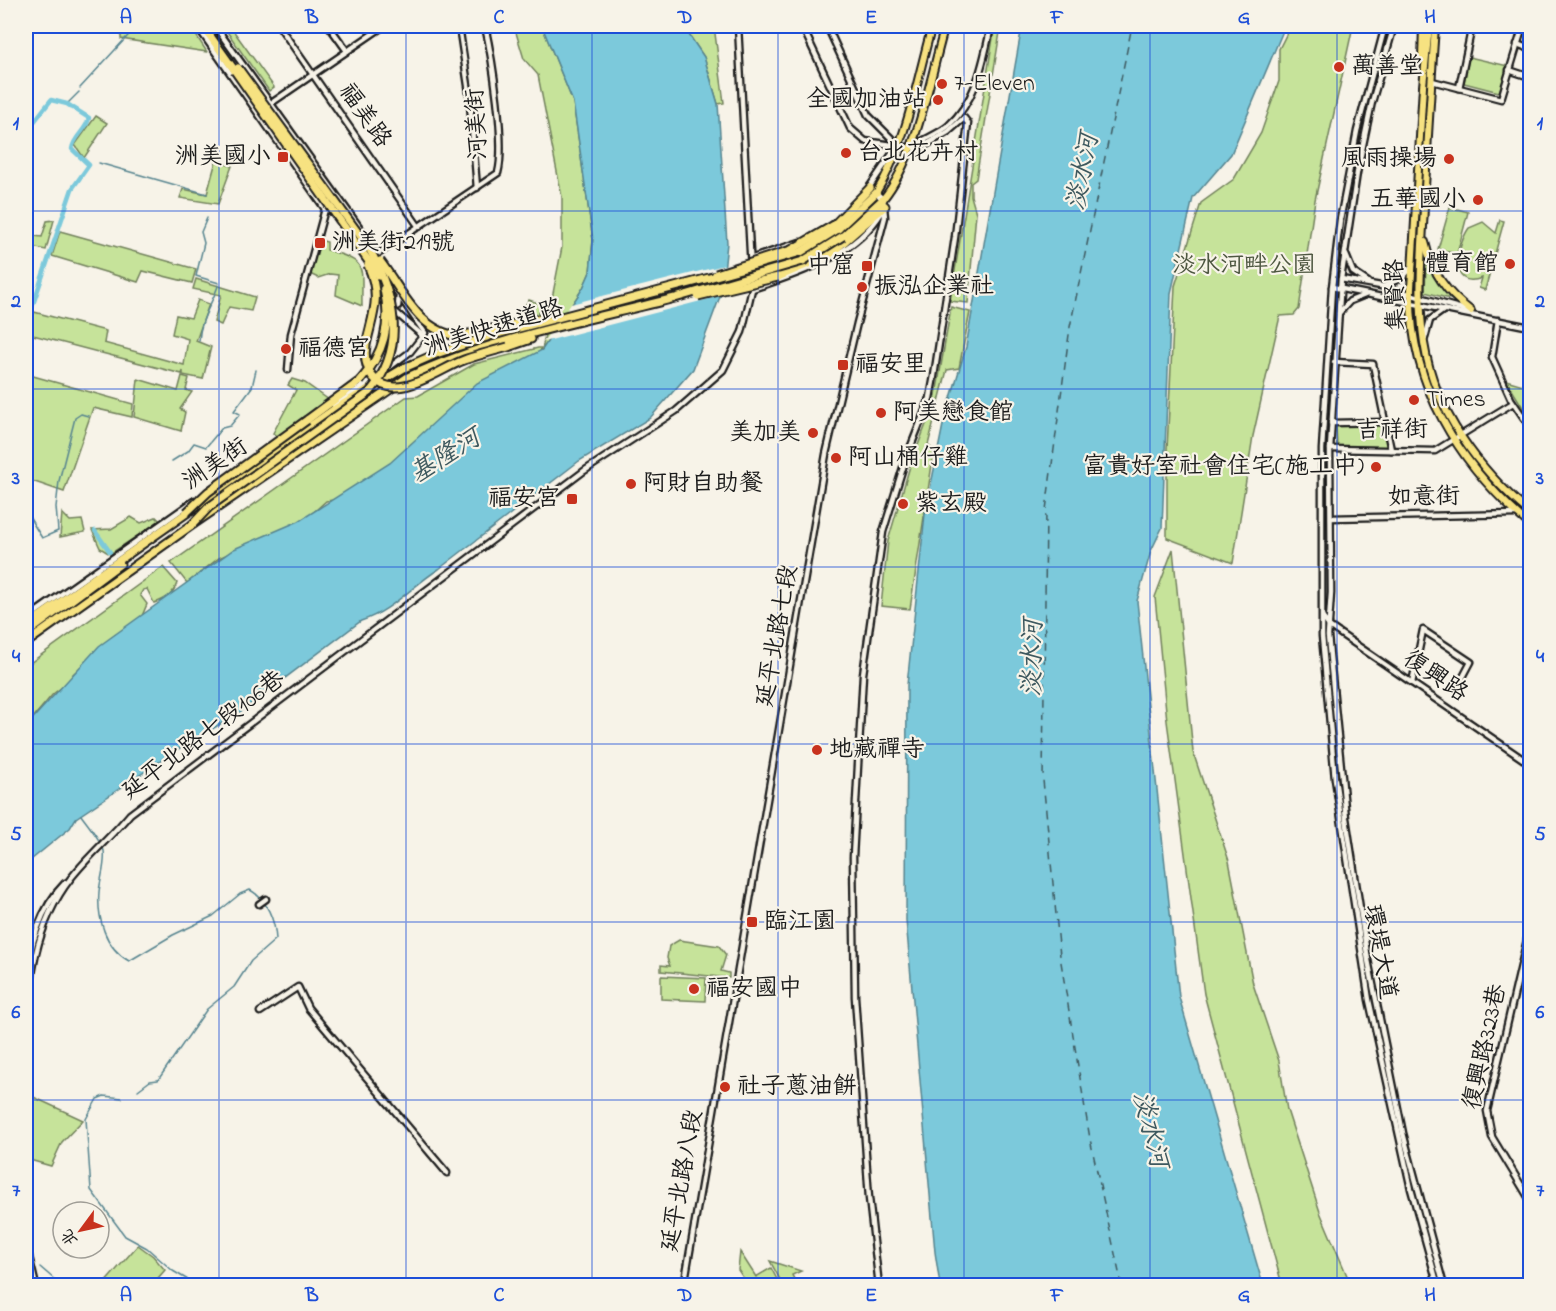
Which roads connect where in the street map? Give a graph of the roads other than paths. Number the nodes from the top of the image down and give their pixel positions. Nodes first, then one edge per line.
1 (197, 26) edge
2 (203, 26) edge
3 (208, 26) edge
4 (215, 26) edge
5 (279, 26) edge
6 (329, 26) edge
7 (381, 26) edge
8 (459, 26) edge
9 (485, 26) edge
10 (738, 26) edge
11 (802, 26) edge
12 (827, 26) edge
13 (932, 26) edge
14 (945, 26) edge
15 (991, 26) edge
16 (1385, 26) edge
17 (1394, 26) edge
18 (1423, 26) edge
19 (1429, 26) edge
20 (1435, 26) edge
21 (1472, 26) edge
22 (1523, 26) edge
23 (1517, 44) junction
24 (1530, 49) edge
25 (347, 51) junction
26 (236, 70) junction
27 (1509, 70) junction
28 (313, 74) junction
29 (1530, 77) edge
30 (1432, 81) junction
31 (1423, 86) junction
32 (1459, 88) junction
33 (271, 103) junction
34 (257, 113) junction
35 (898, 146) junction
36 (910, 148) junction
37 (477, 188) junction
38 (873, 190) junction
39 (884, 202) junction
40 (325, 208) junction
41 (419, 226) junction
42 (1423, 232) junction
43 (365, 248) junction
44 (1345, 253) junction
45 (375, 256) junction
46 (753, 258) junction
47 (368, 261) junction
48 (1413, 265) junction
49 (1333, 278) junction
50 (1341, 279) junction
51 (1370, 284) junction
52 (1382, 286) junction
53 (1332, 287) junction
54 (1340, 288) junction
55 (752, 289) junction
56 (1368, 294) junction
57 (1411, 294) junction
58 (399, 296) junction
59 (1420, 297) junction
60 (1411, 304) junction
61 (1421, 306) junction
62 (388, 308) junction
63 (1445, 310) junction
64 (1471, 311) junction
65 (1339, 313) junction
66 (562, 316) junction
67 (1486, 317) junction
68 (588, 320) junction
69 (1498, 320) junction
70 (1530, 327) edge
71 (424, 337) junction
72 (1424, 344) junction
73 (1334, 362) junction
74 (288, 370) dead end
75 (1513, 403) junction
76 (1385, 422) junction
77 (1331, 423) junction
78 (1530, 427) edge
79 (1461, 436) junction
80 (1453, 440) junction
81 (1330, 449) junction
82 (1391, 450) junction
83 (187, 512) junction
84 (1530, 513) edge
85 (1518, 514) junction
86 (1331, 518) junction
87 (192, 525) junction
88 (1530, 525) edge
89 (1323, 543) junction
90 (1331, 543) junction
91 (137, 547) junction
92 (129, 569) junction
93 (76, 598) junction
94 (1323, 618) junction
95 (26, 619) edge
96 (26, 626) edge
97 (1329, 626) junction
98 (26, 634) edge
99 (26, 643) edge
100 (1463, 677) dead end
101 (1412, 683) junction
102 (1530, 764) edge
103 (1347, 851) junction
104 (71, 878) junction
105 (1355, 902) junction
106 (1530, 927) edge
107 (26, 972) edge
108 (26, 981) edge
109 (260, 1012) dead end
110 (26, 1039) edge
111 (718, 1082) joint
112 (447, 1173) dead end
113 (1530, 1200) edge
114 (26, 1244) edge
115 (36, 1286) edge
116 (684, 1286) edge
117 (879, 1286) edge
118 (1438, 1286) edge
119 (1443, 1286) edge

1 - 34 street
2 - 26 highway
3 - 26 highway
4 - 33 street
5 - 28 street, 福美路
6 - 25 street
7 - 25 street
8 - 37 street
9 - 37 street, 河美街
10 - 46 street, 延平北路七段106巷
11 - 35 street
12 - 35 street
13 - 35 main road
14 - 36 main road, 延平北路七段
15 - 36 street
16 - 49 street, 環堤大道
17 - 44 street, 環堤大道
18 - 31 main road
19 - 31 main road, 集賢路
20 - 30 main road, 集賢路
21 - 32 street
22 - 23 street
23 - 24 street
23 - 27 street
25 - 28 street
26 - 43 highway, bridge
27 - 29 street
27 - 32 street
28 - 33 street
28 - 41 street, 福美路
30 - 32 street
30 - 42 main road, 集賢路
31 - 48 main road, 集賢路
33 - 34 street
33 - 45 street
34 - 40 street
35 - 36 street
35 - 38 main road
36 - 39 main road, 延平北路七段
36 - 117 street
37 - 41 street, 河美街
38 - 39 street
38 - 46 street
38 - 66 highway, 洲美快速道路, bridge
39 - 55 street
39 - 68 highway, 洲美快速道路, bridge
39 - 111 street, 延平北路七段
40 - 47 street
40 - 74 street
41 - 45 street, 河美街
42 - 59 main road, 集賢路
42 - 64 main road
43 - 66 highway, bridge
43 - 68 highway, bridge
43 - 83 highway, bridge
43 - 87 highway, bridge
44 - 50 street, 環堤大道
44 - 51 street
45 - 47 street, 河美街
45 - 58 street
46 - 55 street, 延平北路七段106巷
47 - 62 street
48 - 52 street
48 - 57 main road, 集賢路
49 - 50 street
49 - 53 street, 環堤大道
50 - 51 street
50 - 54 street, 環堤大道
51 - 52 street
52 - 57 street
53 - 54 street
53 - 89 street, 環堤大道
54 - 56 street
54 - 65 street, 環堤大道
55 - 104 street, 延平北路七段106巷
56 - 60 street
56 - 65 street
57 - 59 street
57 - 60 main road, 集賢路
58 - 62 street
58 - 71 street
59 - 61 main road, 集賢路
59 - 64 street
60 - 61 street
60 - 80 main road, 集賢路
61 - 63 street
61 - 72 main road, 集賢路
62 - 71 street
63 - 67 street
63 - 72 street
64 - 67 street
65 - 73 street, 環堤大道
66 - 83 highway, 洲美快速道路, bridge
67 - 69 street
68 - 87 highway, 洲美快速道路, bridge
69 - 70 street
69 - 75 street
71 - 95 street, 洲美街
72 - 79 main road, 集賢路
73 - 76 street
73 - 77 street, 環堤大道
75 - 78 street
75 - 79 street, 吉祥街
76 - 77 street
76 - 82 street
77 - 81 street, 環堤大道
79 - 80 street, 吉祥街
79 - 84 main road, 集賢路
80 - 82 street, 吉祥街
80 - 85 main road, 集賢路
81 - 82 street, 吉祥街
81 - 86 street, 環堤大道
83 - 91 highway, 洲美快速道路
85 - 86 street, 如意街
85 - 88 main road, 集賢路
86 - 90 street, 環堤大道
87 - 92 highway, 洲美快速道路
89 - 90 street
89 - 94 street, 環堤大道
90 - 97 street, 環堤大道
91 - 93 highway
91 - 96 highway, 洲美快速道路
92 - 93 highway
92 - 99 highway, 洲美快速道路
93 - 98 highway
94 - 97 street, 復興路
94 - 103 street, 環堤大道
97 - 101 street, 復興路
97 - 103 street, 環堤大道
100 - 101 street
101 - 102 street, 復興路
103 - 105 street, 環堤大道
104 - 107 street
104 - 110 street, 延平北路七段106巷
105 - 118 street, 環堤大道
105 - 119 street, 環堤大道
106 - 113 street, 復興路323巷
107 - 108 street
109 - 112 street
111 - 116 street, 延平北路八段
114 - 115 street

